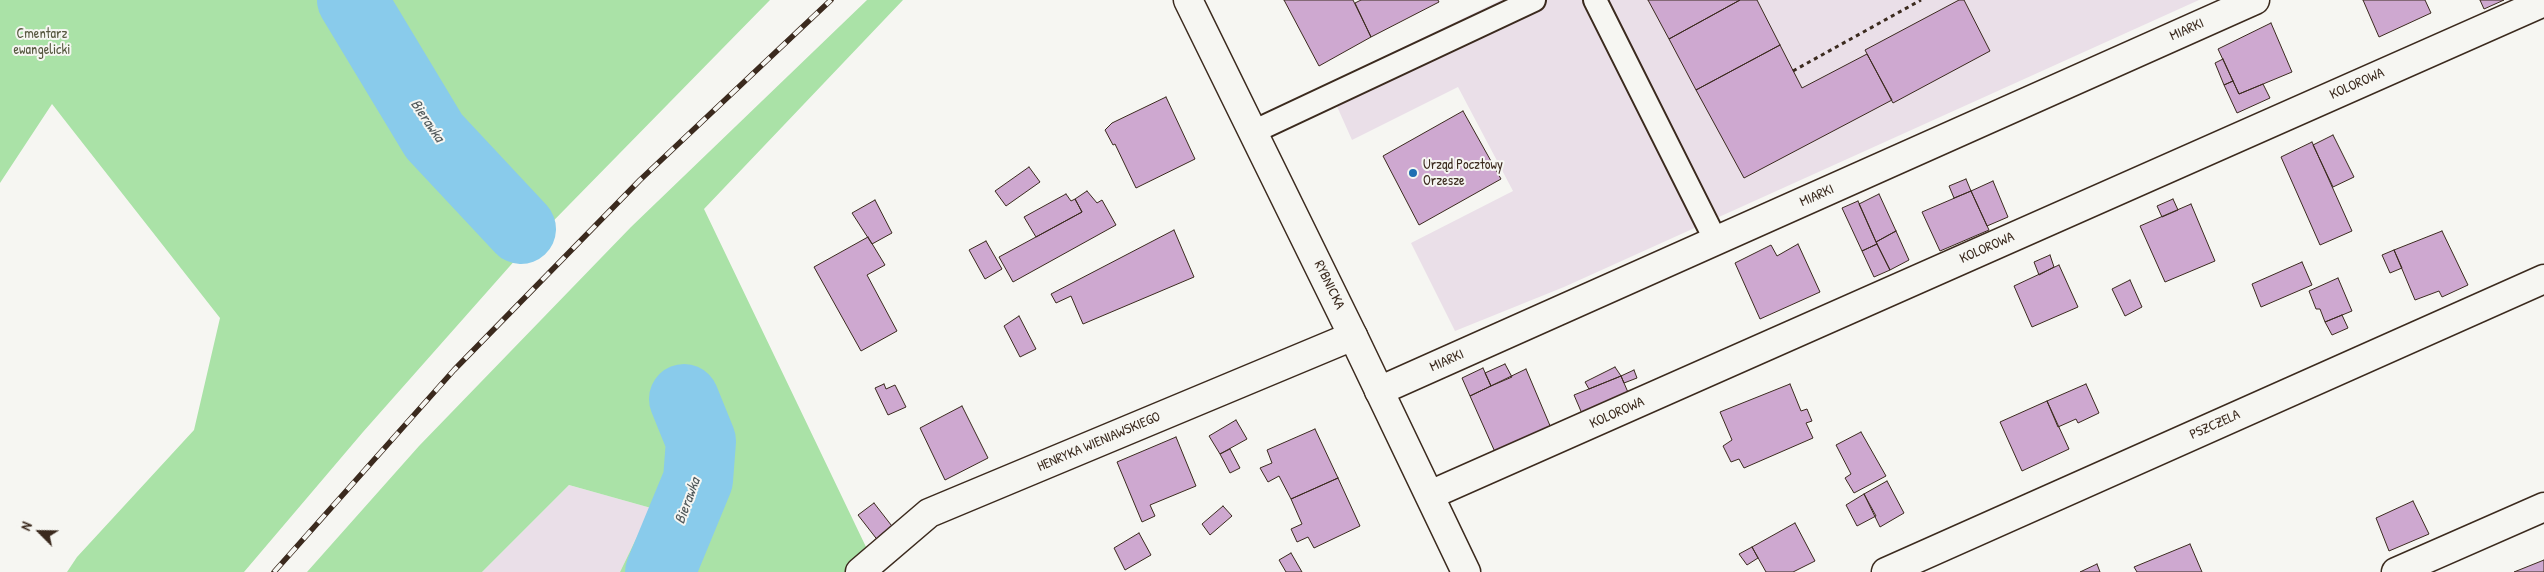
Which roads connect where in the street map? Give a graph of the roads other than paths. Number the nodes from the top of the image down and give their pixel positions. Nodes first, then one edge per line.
1 (1188, 0) edge
2 (1534, 0) edge
3 (1595, 0) edge
4 (2255, 0) edge
5 (2544, 2) edge
6 (1253, 132) junction
7 (1716, 240) junction
8 (2544, 279) edge
9 (1353, 336) junction
10 (1379, 391) junction
11 (1430, 495) junction
12 (2544, 506) edge
13 (860, 572) edge
14 (1466, 572) edge
15 (1886, 572) edge
16 (2396, 572) edge

1 - 6 street, RYBNICKA
2 - 6 lane
3 - 7 lane
4 - 7 street, MIARKI
5 - 11 street, KOLOROWA
6 - 9 street, RYBNICKA
7 - 10 street, MIARKI
8 - 15 street, PSZCZELA
9 - 10 street, RYBNICKA
9 - 13 street, HENRYKA WIENIAWSKIEGO
10 - 11 street, RYBNICKA
11 - 14 street, RYBNICKA
12 - 16 street

